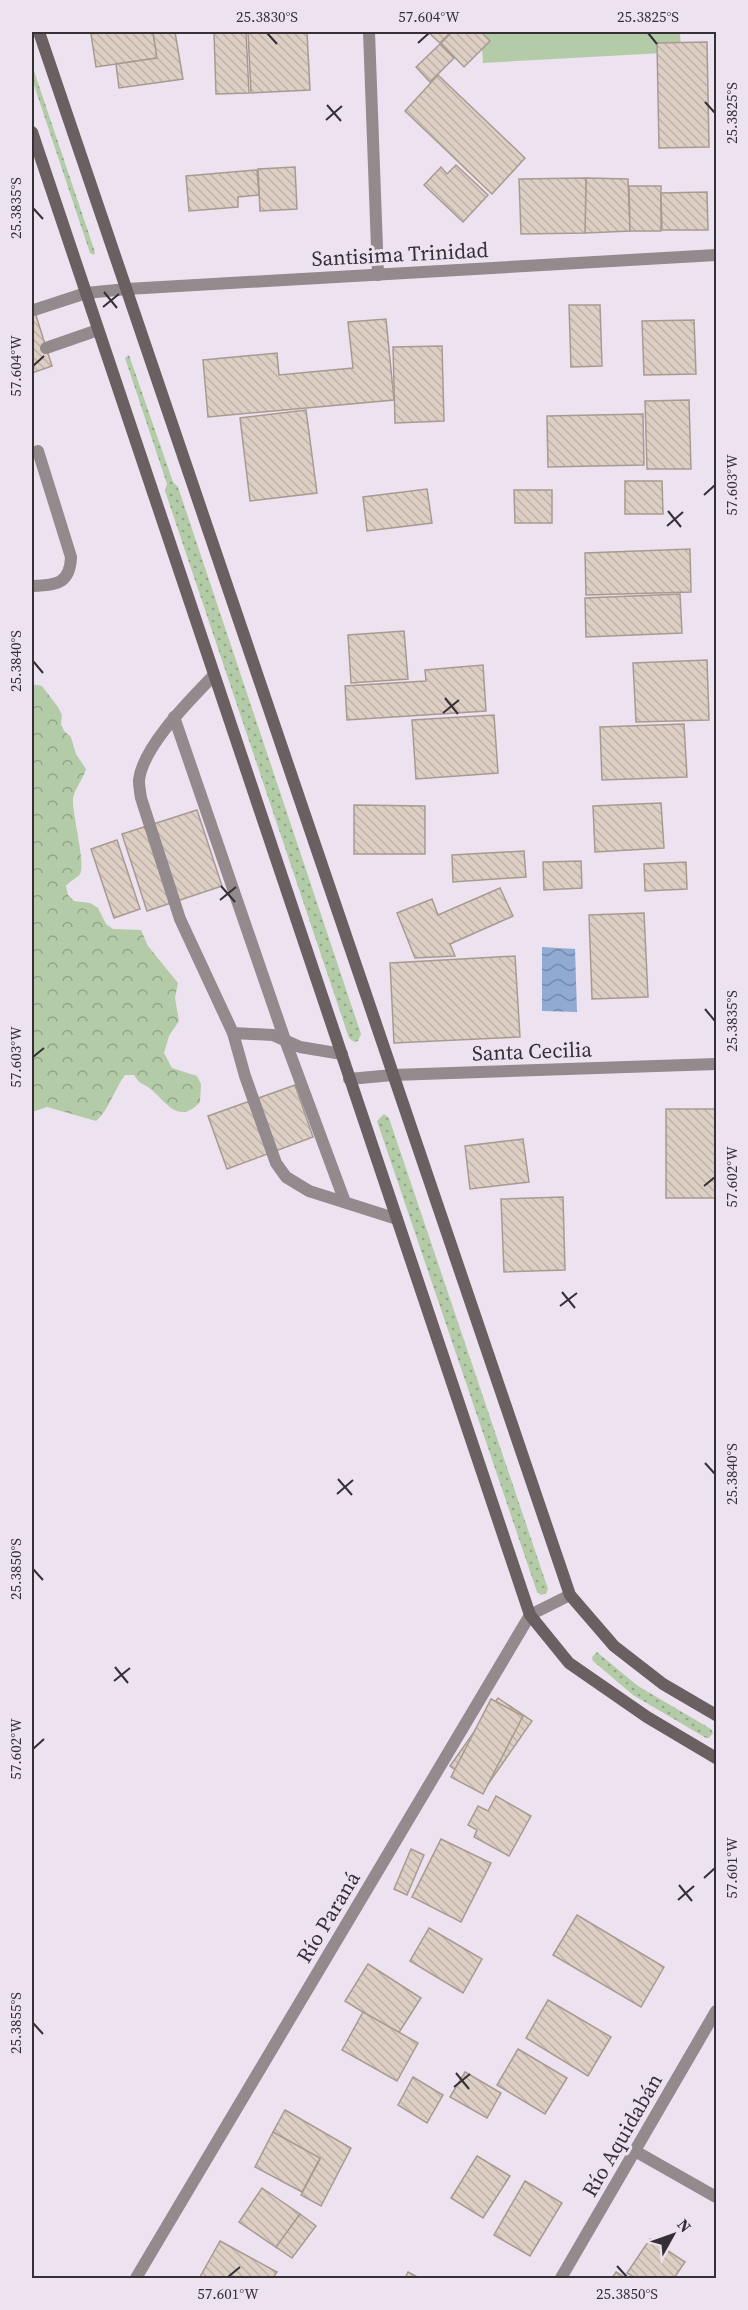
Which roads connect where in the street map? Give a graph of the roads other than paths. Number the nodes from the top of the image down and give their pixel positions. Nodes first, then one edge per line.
1 (39, 32) edge
2 (369, 32) edge
3 (32, 132) edge
4 (717, 255) edge
5 (378, 275) junction
6 (127, 289) junction
7 (86, 293) junction
8 (34, 310) dead end
9 (98, 330) junction
10 (46, 348) dead end
11 (38, 451) dead end
12 (32, 586) edge
13 (214, 675) junction
14 (174, 717) junction
15 (233, 1033) junction
16 (285, 1040) junction
17 (342, 1054) junction
18 (717, 1064) edge
19 (393, 1075) junction
20 (350, 1080) junction
21 (345, 1202) junction
22 (397, 1219) junction
23 (570, 1595) junction
24 (530, 1615) junction
25 (717, 1715) edge
26 (717, 1758) edge
27 (717, 2011) edge
28 (635, 2151) junction
29 (717, 2197) edge
30 (136, 2278) edge
31 (561, 2278) edge

1 - 6 main road
2 - 5 street
3 - 7 main road
4 - 5 street, Santisima Trinidad
5 - 6 street, Santisima Trinidad
6 - 7 street, Santisima Trinidad
6 - 19 main road
7 - 8 street, Santisima Trinidad
7 - 9 main road
9 - 10 street
9 - 13 main road
11 - 12 street
13 - 14 street
13 - 17 main road
14 - 15 street
14 - 16 street
15 - 16 street
15 - 21 street
16 - 17 street
16 - 21 street
17 - 20 main road
18 - 19 street, Santa Cecilia
19 - 20 street, Santa Cecilia
19 - 23 main road
20 - 22 main road
21 - 22 street
22 - 24 main road
23 - 24 street
23 - 25 main road
24 - 26 main road
24 - 30 street, Río Paraná
27 - 28 street, Río Aquidabán
28 - 29 street
28 - 31 street, Río Aquidabán

